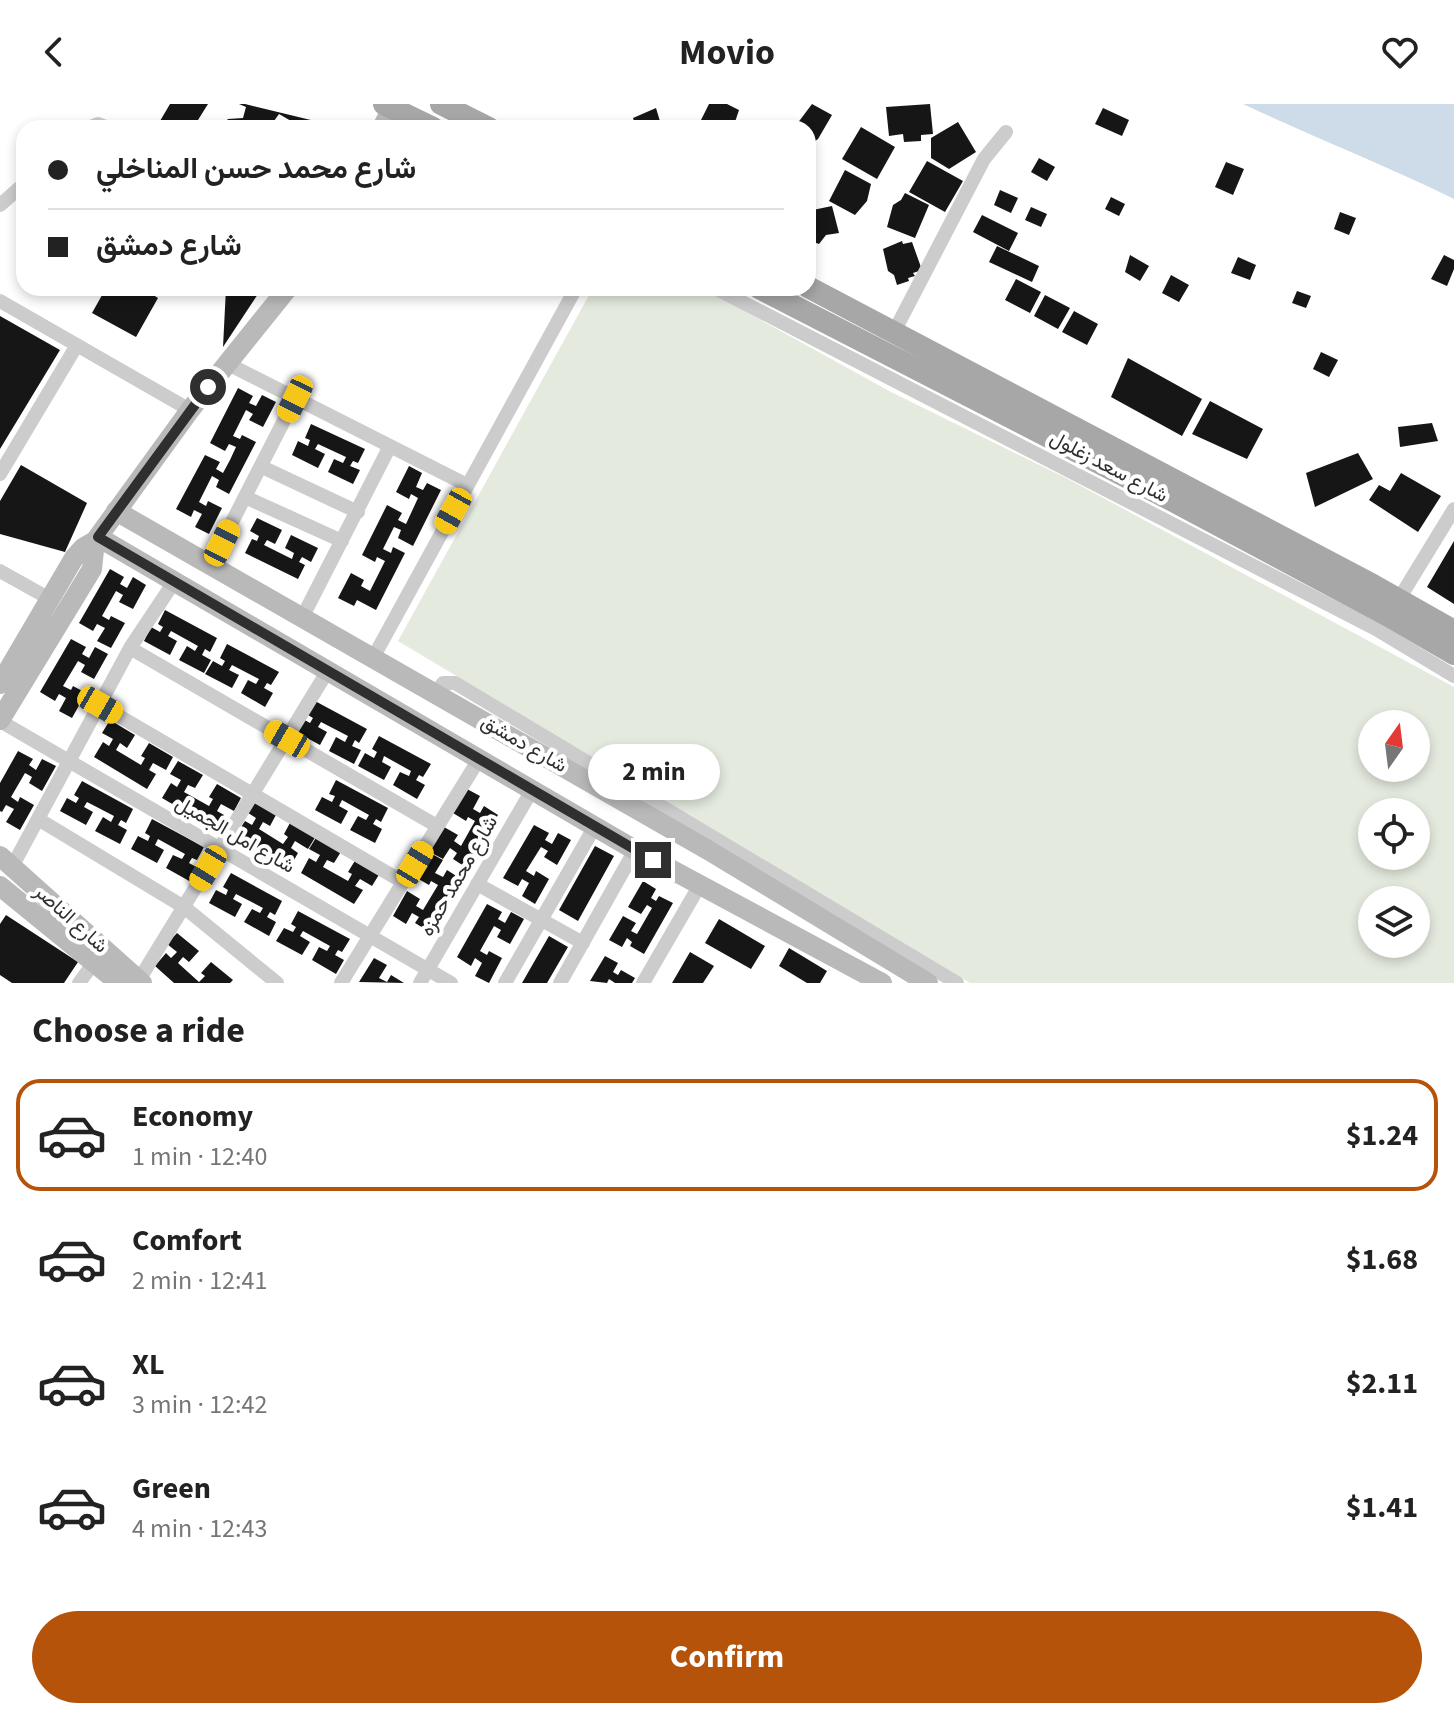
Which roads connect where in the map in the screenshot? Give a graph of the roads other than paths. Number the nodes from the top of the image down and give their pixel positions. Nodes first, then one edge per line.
1 (441, 104) edge
2 (386, 113) edge
3 (408, 120) edge
4 (473, 120) edge
5 (1006, 132) dead end
6 (16, 191) edge
7 (0, 205) edge
8 (816, 291) edge
9 (282, 296) edge
10 (572, 296) edge
11 (731, 296) edge
12 (776, 296) edge
13 (0, 301) edge
14 (894, 332) junction
15 (77, 345) junction
16 (226, 363) junction
17 (295, 399) junction
18 (1008, 404) junction
19 (190, 410) junction
20 (390, 446) junction
21 (262, 467) junction
22 (0, 474) edge
23 (467, 485) junction
24 (245, 497) junction
25 (1168, 509) junction
26 (1454, 509) edge
27 (116, 511) junction
28 (358, 512) junction
29 (97, 539) junction
30 (342, 541) junction
31 (123, 551) junction
32 (210, 565) junction
33 (92, 569) junction
34 (0, 571) edge
35 (174, 582) junction
36 (50, 599) junction
37 (1399, 599) junction
38 (302, 618) junction
39 (1454, 631) edge
40 (1419, 644) junction
41 (33, 646) junction
42 (130, 648) junction
43 (1454, 654) edge
44 (373, 658) junction
45 (327, 672) junction
46 (1454, 676) edge
47 (0, 684) edge
48 (435, 694) junction
49 (100, 705) junction
50 (454, 705) junction
51 (0, 720) edge
52 (435, 735) junction
53 (287, 739) junction
54 (479, 759) junction
55 (69, 761) junction
56 (570, 761) junction
57 (532, 790) junction
58 (253, 794) junction
59 (38, 819) junction
60 (437, 826) junction
61 (595, 826) junction
62 (220, 849) junction
63 (635, 850) junction
64 (708, 850) junction
65 (6, 861) edge
66 (403, 882) junction
67 (477, 884) junction
68 (0, 886) edge
69 (691, 888) junction
70 (184, 907) junction
71 (542, 921) junction
72 (370, 936) junction
73 (583, 943) junction
74 (95, 961) junction
75 (428, 970) junction
76 (926, 976) edge
77 (133, 982) edge
78 (876, 982) edge
79 (79, 983) edge
80 (277, 983) edge
81 (341, 983) edge
82 (420, 983) edge
83 (451, 983) edge
84 (505, 983) edge
85 (560, 983) edge
86 (643, 983) edge
87 (957, 983) edge

1 - 4 main road
2 - 3 main road
5 - 14 street
6 - 7 street
8 - 14 main road, شارع سعد زغلول
9 - 16 street
10 - 23 street
11 - 25 street
12 - 18 main road, شارع سعد زغلول
13 - 15 street
14 - 18 main road, شارع سعد زغلول
15 - 19 street
15 - 22 street
16 - 17 street
16 - 19 street
17 - 20 street
17 - 21 street
18 - 25 main road, شارع سعد زغلول
18 - 37 main road, شارع سعد زغلول
19 - 27 street
20 - 23 street
20 - 28 street
21 - 24 street
21 - 28 street
23 - 44 street
24 - 30 street
24 - 32 street
25 - 40 main road, شارع سعد زغلول
26 - 37 street
27 - 29 street
27 - 32 street, شارع دمشق
28 - 30 street
29 - 31 street, شارع دمشق
29 - 33 street
29 - 36 street
30 - 38 street
31 - 33 street
31 - 35 street, شارع دمشق
32 - 38 street, شارع دمشق
33 - 41 street
34 - 36 street
35 - 42 street
35 - 45 street, شارع دمشق
36 - 41 street
37 - 39 main road, شارع سعد زغلول
38 - 44 street, شارع دمشق
40 - 43 main road, شارع سعد زغلول
40 - 46 street
41 - 47 street
41 - 51 street
42 - 49 street
42 - 53 street
44 - 48 street, شارع دمشق
45 - 52 street, شارع دمشق
45 - 53 street
48 - 50 street, شارع دمشق
48 - 56 street
49 - 55 street
49 - 58 street
50 - 52 street
50 - 56 street, شارع دمشق
51 - 55 street, شارع امل الجميل
52 - 54 street, شارع دمشق
53 - 58 street
53 - 60 street
54 - 57 street, شارع دمشق
54 - 60 street
55 - 59 street
55 - 62 street, شارع امل الجميل
56 - 64 street, شارع دمشق
56 - 76 street
57 - 61 street, شارع دمشق
57 - 67 street, شارع محمد حمزه
58 - 62 street
58 - 66 street
59 - 65 street
59 - 70 street
60 - 66 street
61 - 63 street, شارع دمشق
61 - 71 street
62 - 70 street
62 - 72 street, شارع امل الجميل
63 - 69 street, شارع دمشق
63 - 73 street
64 - 69 street
64 - 76 street, شارع دمشق
65 - 77 street, شارع الناصر
66 - 72 street
67 - 71 street
67 - 75 street, شارع محمد حمزه
68 - 74 street, شارع الناصر
69 - 78 street, شارع دمشق
69 - 86 street
70 - 77 street
70 - 80 street
71 - 73 street
71 - 84 street
72 - 75 street, شارع امل الجميل
72 - 81 street
73 - 85 street
74 - 77 street, شارع الناصر
74 - 79 street
75 - 82 street, شارع محمد حمزه
75 - 83 street, شارع امل الجميل
76 - 87 street

